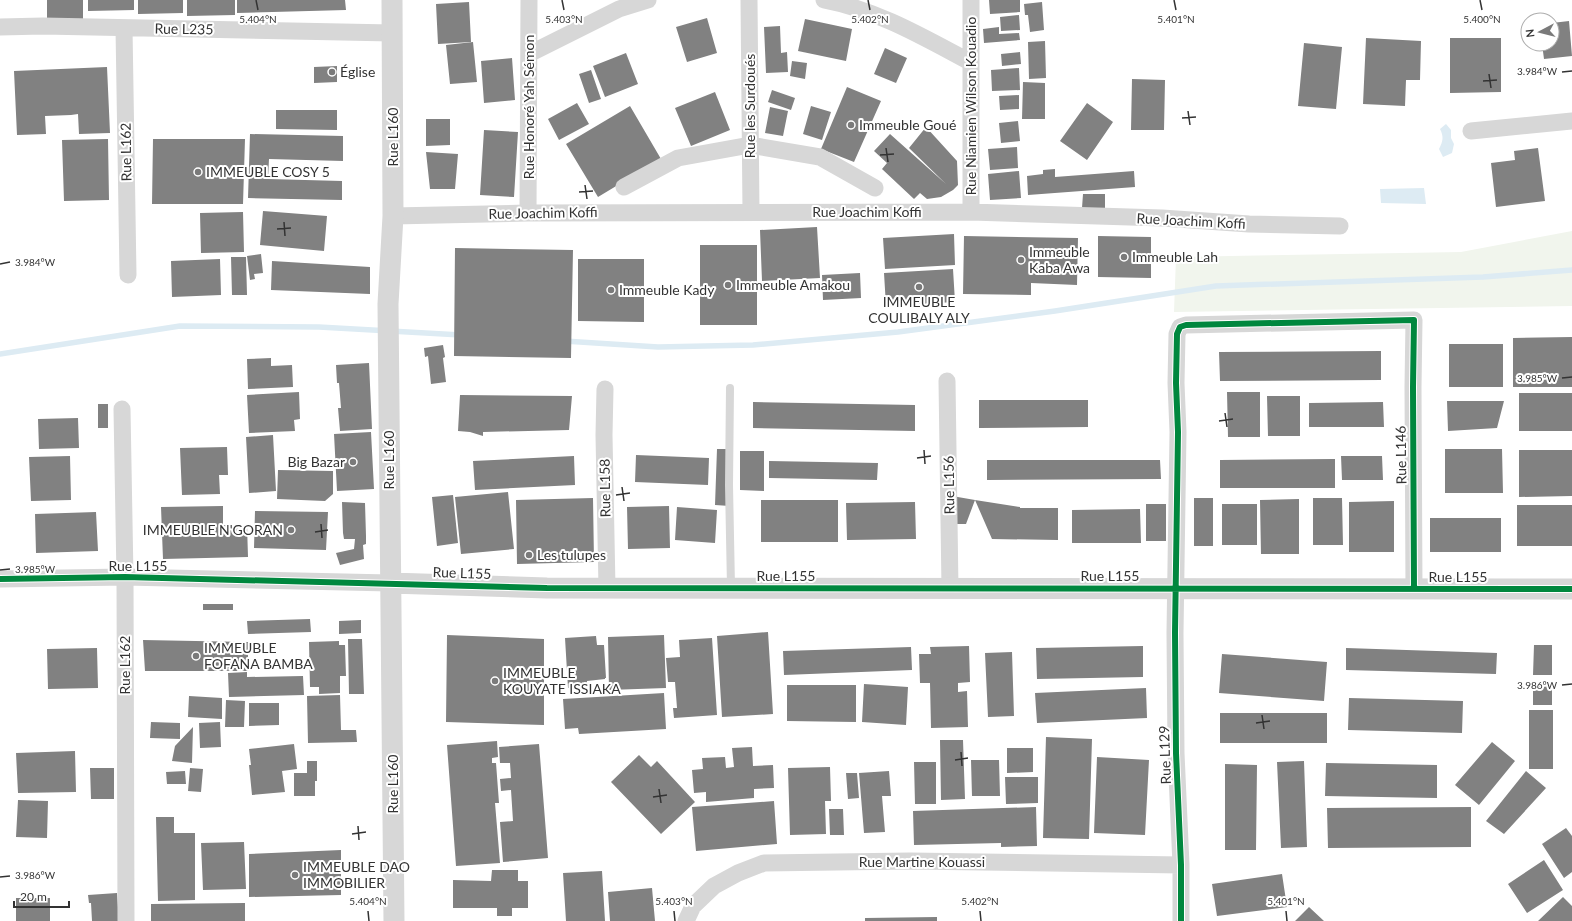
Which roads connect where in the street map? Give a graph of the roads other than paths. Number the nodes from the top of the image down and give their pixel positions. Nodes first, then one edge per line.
1 (392, 0) edge
2 (529, 0) edge
3 (648, 0) edge
4 (749, 0) edge
5 (824, 0) edge
6 (971, 0) edge
7 (0, 27) edge
8 (124, 28) junction
9 (392, 33) junction
10 (529, 54) junction
11 (970, 62) junction
12 (1572, 121) edge
13 (1471, 131) dead end
14 (750, 145) junction
15 (624, 187) dead end
16 (875, 188) dead end
17 (751, 212) junction
18 (971, 212) junction
19 (528, 213) junction
20 (393, 216) junction
21 (1340, 226) dead end
22 (128, 275) dead end
23 (1414, 320) joint
24 (947, 381) dead end
25 (730, 388) dead end
26 (604, 389) dead end
27 (122, 409) dead end
28 (125, 577) junction
29 (0, 579) edge
30 (390, 583) junction
31 (607, 588) junction
32 (731, 588) junction
33 (1176, 588) junction
34 (950, 589) junction
35 (1414, 589) junction
36 (1572, 589) edge
37 (1181, 865) junction
38 (126, 921) edge
39 (394, 921) edge
40 (686, 921) edge
41 (1181, 921) edge

1 - 9 street, Rue L160
2 - 10 street, Rue Honoré Yah Sémon
3 - 10 street
4 - 14 street, Rue les Surdoués
5 - 11 street
6 - 11 street, Rue Niamien Wilson Kouadio
7 - 8 street, Rue L235
8 - 9 street, Rue L235
8 - 22 street, Rue L162
9 - 20 street, Rue L160
10 - 19 street, Rue Honoré Yah Sémon
11 - 18 street, Rue Niamien Wilson Kouadio
12 - 13 street
14 - 15 street
14 - 16 street
14 - 17 street, Rue les Surdoués
17 - 18 street, Rue Joachim Koffi
17 - 19 street, Rue Joachim Koffi
18 - 21 street, Rue Joachim Koffi
19 - 20 street, Rue Joachim Koffi
20 - 30 street, Rue L160
23 - 33 street, Rue L129
23 - 35 street, Rue L146
24 - 34 street, Rue L156
25 - 32 lane
26 - 31 street, Rue L158
27 - 28 street, Rue L162
28 - 29 street, Rue L155
28 - 30 street, Rue L155
28 - 38 street, Rue L162
30 - 31 street, Rue L155
30 - 39 street, Rue L160
31 - 32 street, Rue L155
32 - 34 street, Rue L155
33 - 34 street, Rue L155
33 - 35 street, Rue L155
33 - 37 street, Rue L129
35 - 36 street, Rue L155
37 - 40 street, Rue Martine Kouassi
37 - 41 street, Rue L129

